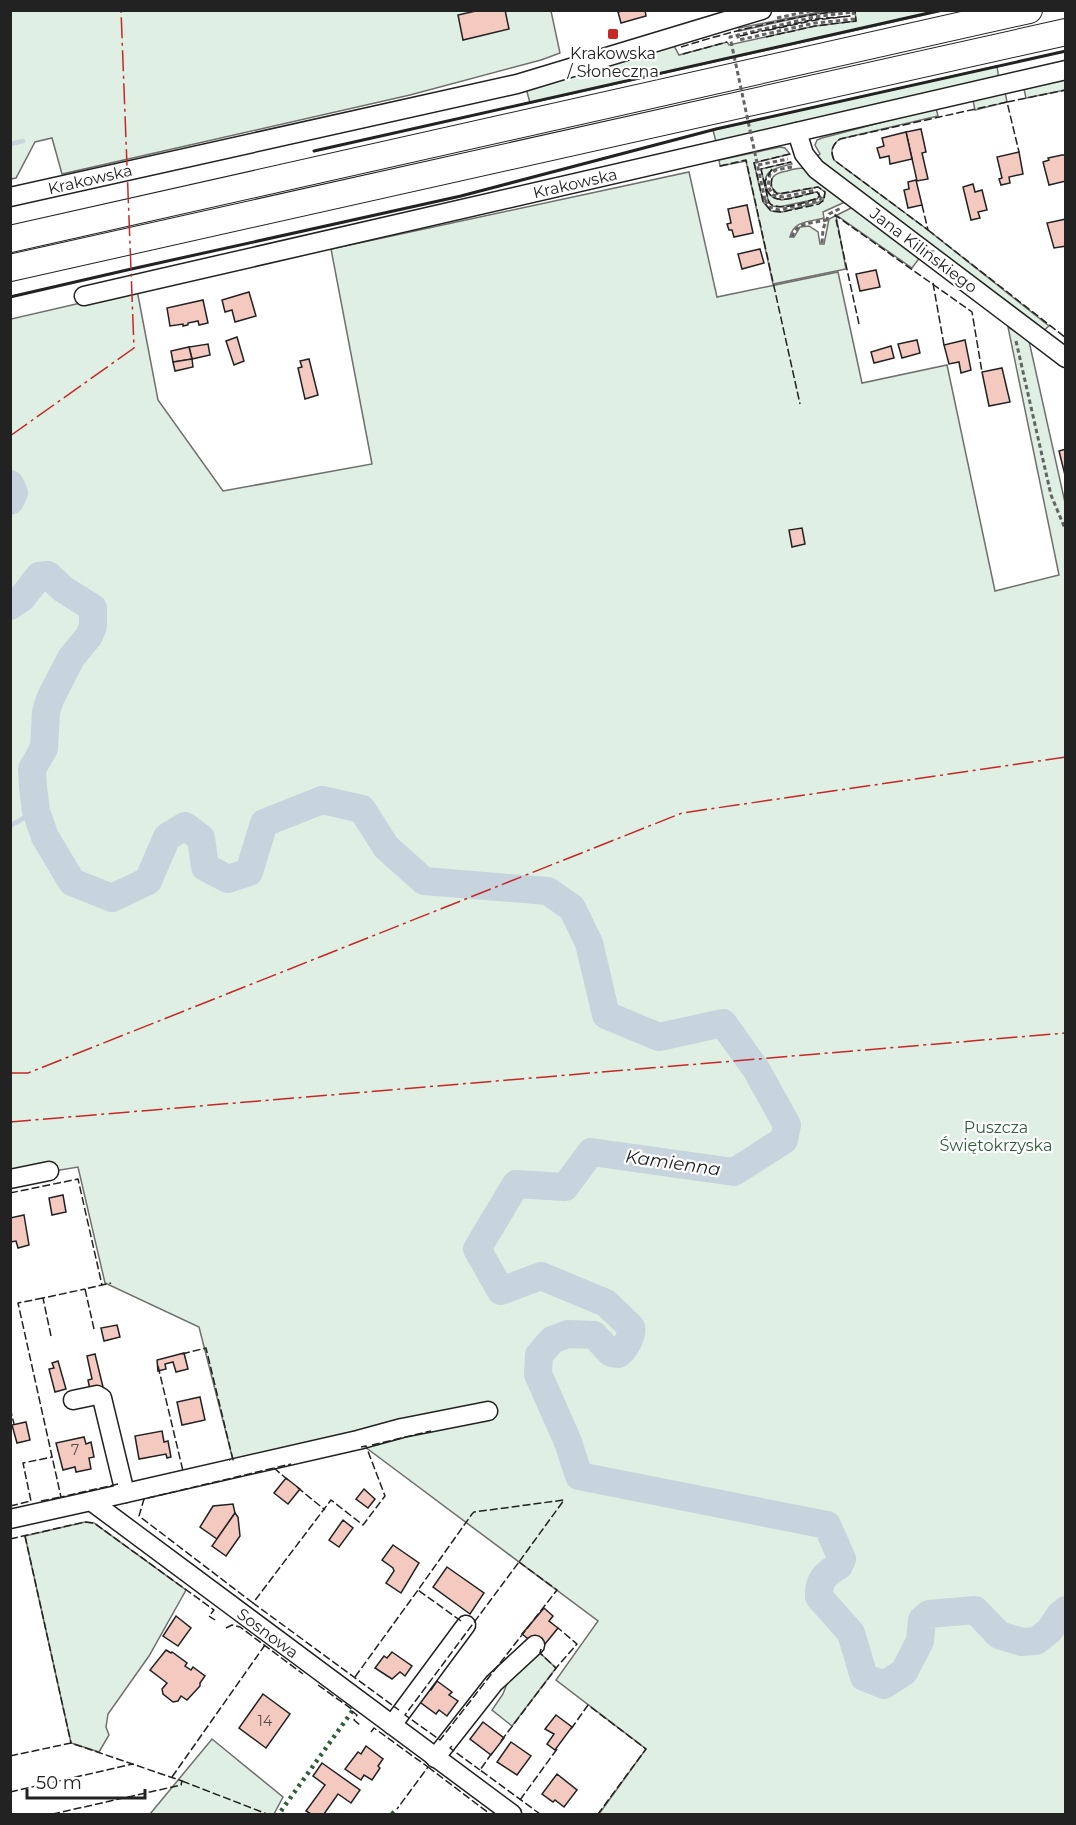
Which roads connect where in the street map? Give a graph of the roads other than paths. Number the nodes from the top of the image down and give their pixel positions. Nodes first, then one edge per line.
1 (762, 10) edge
2 (1029, 10) edge
3 (1065, 32) edge
4 (1065, 70) edge
5 (797, 132) junction
6 (10, 197) edge
7 (10, 238) edge
8 (10, 268) edge
9 (84, 296) dead end
10 (1065, 357) edge
11 (49, 1170) dead end
12 (10, 1179) edge
13 (73, 1400) dead end
14 (488, 1411) dead end
15 (125, 1493) junction
16 (91, 1501) junction
17 (10, 1520) edge
18 (466, 1625) dead end
19 (535, 1645) dead end
20 (392, 1725) junction
21 (435, 1758) junction
22 (512, 1815) edge

1 - 6 street, Krakowska
2 - 7 highway
3 - 8 highway
4 - 5 street, Krakowska
5 - 9 street, Krakowska
5 - 10 street, Jana Kilińskiego
11 - 12 street
13 - 15 street
14 - 15 street
15 - 16 street
16 - 17 street
16 - 20 street, Sosnowa
18 - 20 street
19 - 21 street
20 - 21 street, Sosnowa
21 - 22 street, Sosnowa

